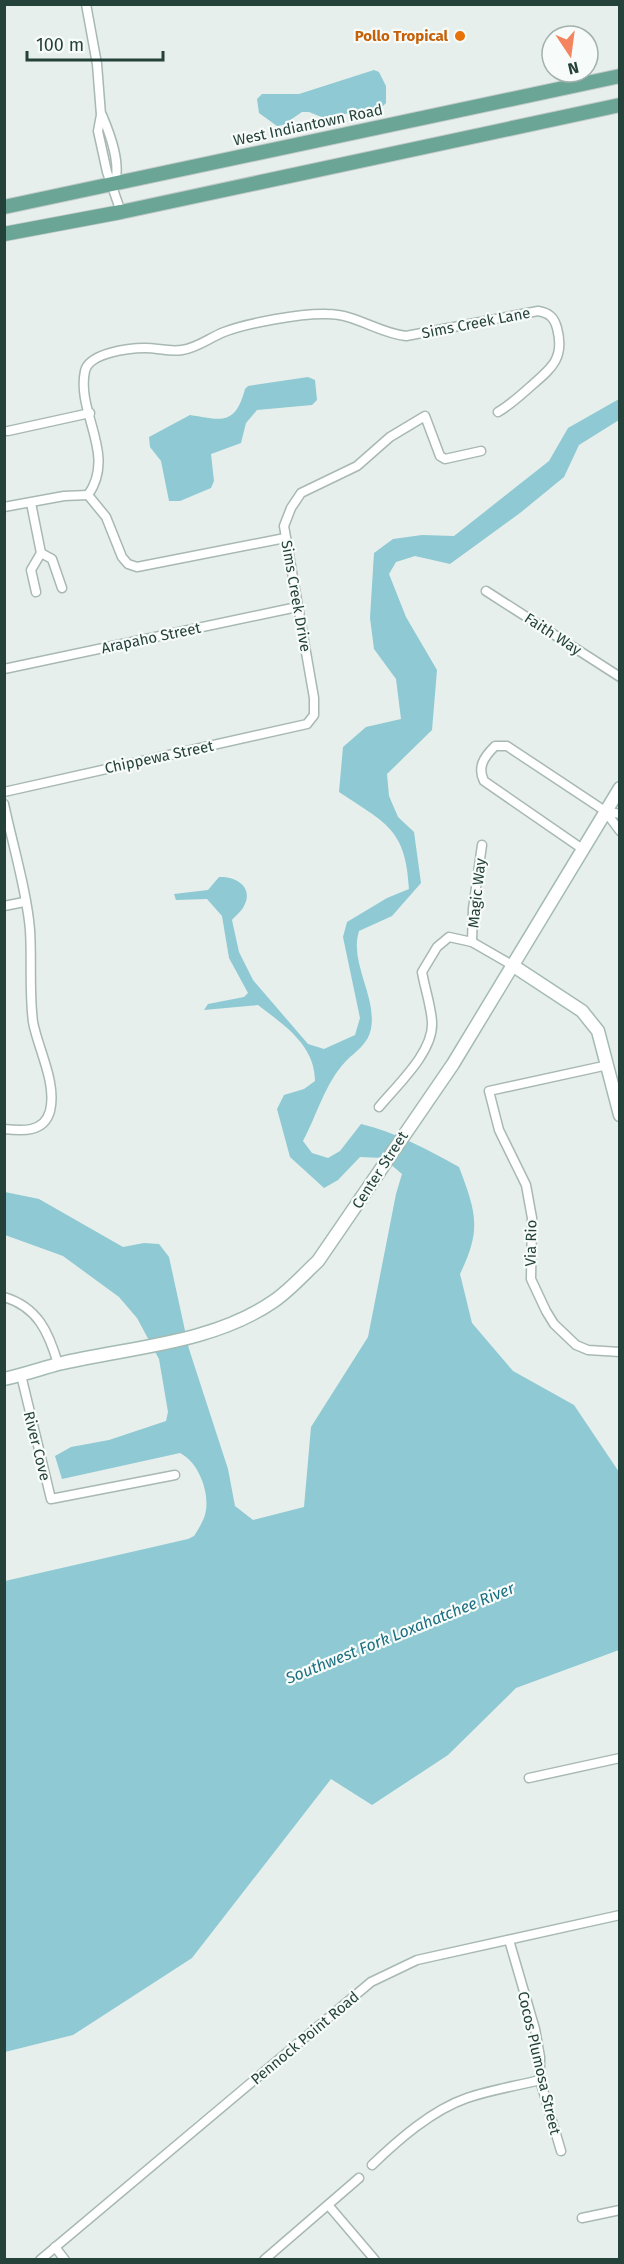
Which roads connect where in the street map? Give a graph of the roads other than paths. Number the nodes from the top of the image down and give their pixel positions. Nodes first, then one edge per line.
1 (86, 4) edge
2 (620, 76) edge
3 (620, 105) edge
4 (114, 185) junction
5 (4, 207) edge
6 (121, 212) junction
7 (4, 234) edge
8 (498, 412) dead end
9 (90, 413) junction
10 (8, 431) dead end
11 (481, 451) dead end
12 (88, 495) junction
13 (31, 503) junction
14 (4, 507) edge
15 (285, 538) junction
16 (41, 553) junction
17 (62, 588) dead end
18 (486, 591) dead end
19 (36, 592) dead end
20 (297, 607) junction
21 (4, 669) edge
22 (620, 677) edge
23 (311, 719) joint
24 (620, 788) edge
25 (4, 792) edge
26 (4, 804) edge
27 (605, 811) junction
28 (620, 814) edge
29 (620, 831) edge
30 (483, 845) dead end
31 (581, 848) junction
32 (24, 902) junction
33 (4, 906) edge
34 (472, 942) junction
35 (512, 965) junction
36 (608, 1065) junction
37 (379, 1107) dead end
38 (620, 1115) edge
39 (4, 1129) edge
40 (4, 1297) edge
41 (620, 1352) edge
42 (58, 1364) junction
43 (21, 1375) junction
44 (4, 1379) edge
45 (175, 1475) dead end
46 (620, 1758) edge
47 (529, 1778) dead end
48 (620, 1915) edge
49 (509, 1940) junction
50 (540, 2080) junction
51 (561, 2151) dead end
52 (372, 2165) dead end
53 (358, 2178) dead end
54 (329, 2206) junction
55 (620, 2210) edge
56 (582, 2218) dead end
57 (55, 2247) junction
58 (40, 2259) edge
59 (65, 2259) edge
60 (264, 2259) edge
61 (375, 2259) edge

1 - 4 street
2 - 4 main road, West Indiantown Road
3 - 6 main road
4 - 5 main road, West Indiantown Road
4 - 6 street
6 - 7 main road
8 - 9 street, Sims Creek Lane
9 - 10 street
9 - 12 street, Sims Creek Lane
11 - 15 street, Sims Creek Drive
12 - 13 street
12 - 15 street
13 - 14 street
13 - 16 street
15 - 20 street, Sims Creek Drive
16 - 17 street
16 - 19 street
18 - 22 street, Faith Way
20 - 21 street, Arapaho Street
20 - 23 street, Sims Creek Drive
23 - 25 street, Chippewa Street
24 - 27 street, Center Street
26 - 32 street
27 - 28 street
27 - 29 street
27 - 31 street, Center Street
27 - 31 street
30 - 34 street, Magic Way
31 - 35 street, Center Street
32 - 33 street
32 - 39 street
34 - 35 street
34 - 37 street
35 - 36 street
35 - 42 street, Center Street
36 - 38 street
36 - 41 street, Via Rio
40 - 42 street
42 - 43 street, Center Street
43 - 44 street, Center Street
43 - 45 street, River Cove
46 - 47 street
48 - 49 street, Pennock Point Road
49 - 50 street, Cocos Plumosa Street
49 - 57 street, Pennock Point Road
50 - 51 street, Cocos Plumosa Street
50 - 52 street
53 - 54 street
54 - 60 street
54 - 61 street
55 - 56 street
57 - 58 street, Pennock Point Road
57 - 59 street

